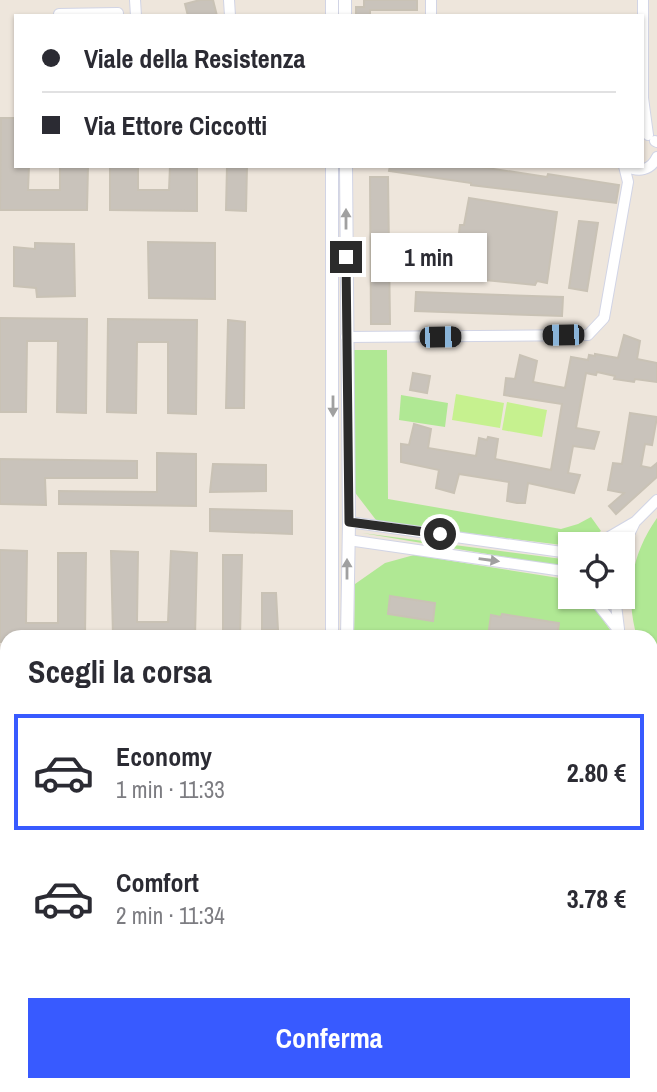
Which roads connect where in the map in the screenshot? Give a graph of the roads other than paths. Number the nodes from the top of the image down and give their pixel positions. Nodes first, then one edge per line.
1 (644, 103) edge
2 (652, 139) edge
3 (656, 161) edge
4 (332, 168) edge
5 (346, 168) edge
6 (625, 168) edge
7 (630, 168) edge
8 (642, 170) junction
9 (628, 182) junction
10 (346, 337) junction
11 (657, 500) edge
12 (349, 522) junction
13 (635, 522) junction
14 (333, 530) junction
15 (618, 532) edge
16 (630, 532) edge
17 (348, 540) junction
18 (558, 551) edge
19 (558, 569) edge
20 (601, 609) edge
21 (617, 609) edge
22 (332, 630) edge
23 (347, 630) edge
24 (618, 630) edge
25 (620, 630) edge

1 - 2 street
3 - 8 street
4 -> 14 street
10 -> 5 street
6 - 9 street
7 - 8 street
8 - 9 street
9 - 10 street
10 - 12 street
11 - 13 street
12 - 14 street
12 - 17 street
12 - 18 street
13 - 15 street
13 - 16 street
14 - 17 street
14 - 22 street
17 -> 19 street
23 -> 17 street
20 - 24 street
21 - 25 street

